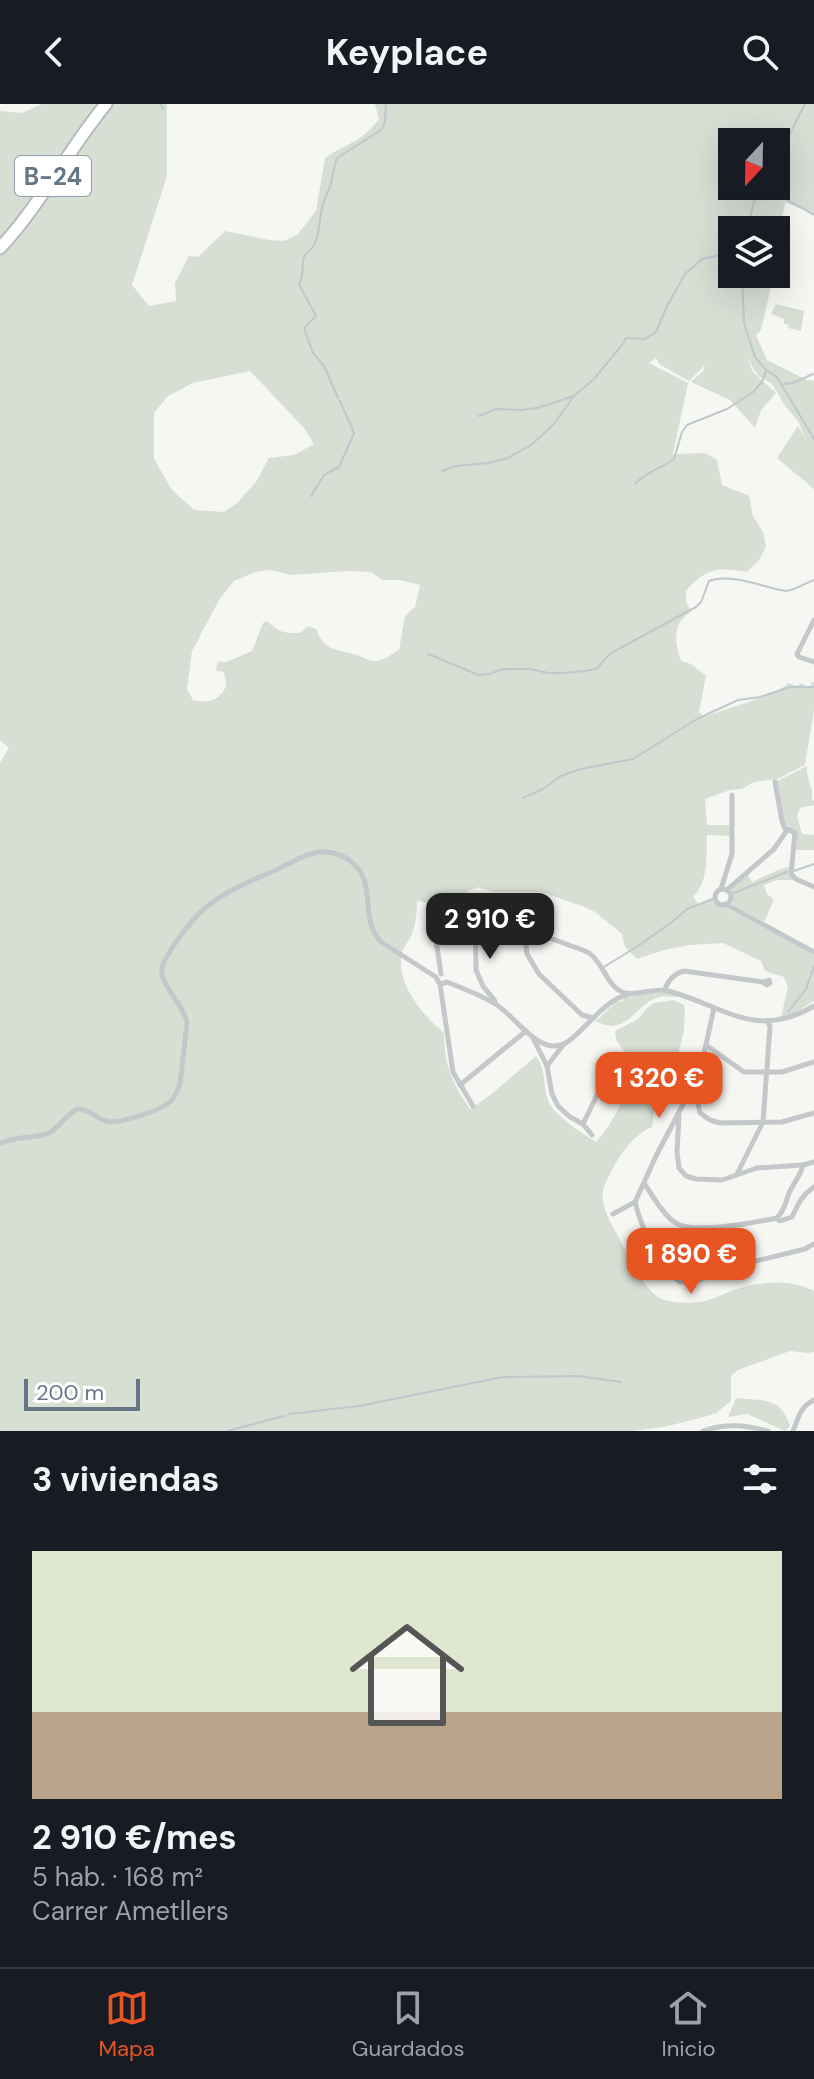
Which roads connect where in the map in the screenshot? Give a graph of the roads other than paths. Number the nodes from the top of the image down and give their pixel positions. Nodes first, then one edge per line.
1 (97, 104) edge
2 (106, 104) edge
3 (0, 238) edge
4 (0, 248) edge
5 (814, 620) edge
6 (814, 662) edge
7 (775, 782) dead end
8 (732, 795) dead end
9 (786, 831) junction
10 (814, 887) edge
11 (724, 890) junction
12 (475, 896) dead end
13 (725, 904) junction
14 (475, 917) junction
15 (521, 929) junction
16 (534, 933) junction
17 (525, 938) junction
18 (814, 952) edge
19 (438, 976) junction
20 (763, 982) dead end
21 (443, 983) junction
22 (614, 987) junction
23 (665, 990) junction
24 (629, 994) junction
25 (612, 1001) junction
26 (814, 1006) edge
27 (501, 1008) junction
28 (714, 1008) junction
29 (582, 1015) junction
30 (594, 1018) junction
31 (767, 1021) junction
32 (584, 1027) junction
33 (526, 1031) junction
34 (533, 1037) junction
35 (563, 1045) junction
36 (706, 1045) junction
37 (814, 1062) edge
38 (547, 1066) junction
39 (608, 1072) dead end
40 (700, 1072) junction
41 (767, 1072) junction
42 (460, 1085) junction
43 (473, 1106) dead end
44 (679, 1113) junction
45 (814, 1113) edge
46 (763, 1122) junction
47 (583, 1124) junction
48 (592, 1135) dead end
49 (0, 1143) edge
50 (814, 1162) edge
51 (803, 1165) junction
52 (737, 1175) junction
53 (644, 1183) junction
54 (814, 1187) edge
55 (635, 1202) junction
56 (613, 1214) dead end
57 (777, 1218) junction
58 (814, 1244) edge
59 (805, 1249) junction
60 (814, 1253) edge
61 (814, 1400) edge
62 (703, 1431) edge
63 (768, 1431) edge
64 (793, 1431) edge

1 - 3 highway, B-24
2 - 4 highway, B-24
5 - 6 street
7 - 9 street
8 - 11 street
9 - 10 street
9 - 11 street
11 - 13 street
11 - 13 street
12 - 14 street
13 - 18 street
14 - 15 street
14 - 19 street
14 - 27 street
15 - 16 street
15 - 17 street
16 - 17 street
16 - 22 street
17 - 29 street
19 - 21 street
19 - 49 street
20 - 23 street
21 - 27 street
21 - 42 street
22 - 24 street
22 - 25 street
23 - 24 street
23 - 28 street
24 - 25 street
25 - 30 street
26 - 31 street
27 - 33 street
28 - 31 street
28 - 36 street
29 - 30 street
29 - 32 street
30 - 32 street
31 - 41 street
32 - 35 street
33 - 34 street
33 - 42 street
34 - 35 street
34 - 38 street
35 - 38 street
36 - 40 street
36 - 41 street
37 - 41 street
38 - 47 street
39 - 47 street
40 - 44 street
40 - 46 street
41 - 46 street
42 - 43 street
44 - 52 street
44 - 53 street
45 - 46 street
46 - 52 street
47 - 48 street
50 - 51 street
51 - 52 street
51 - 57 street
53 - 55 street
53 - 57 street
54 - 57 street
55 - 56 street
55 - 59 street
58 - 59 street
59 - 60 street
61 - 64 street
62 - 63 street

